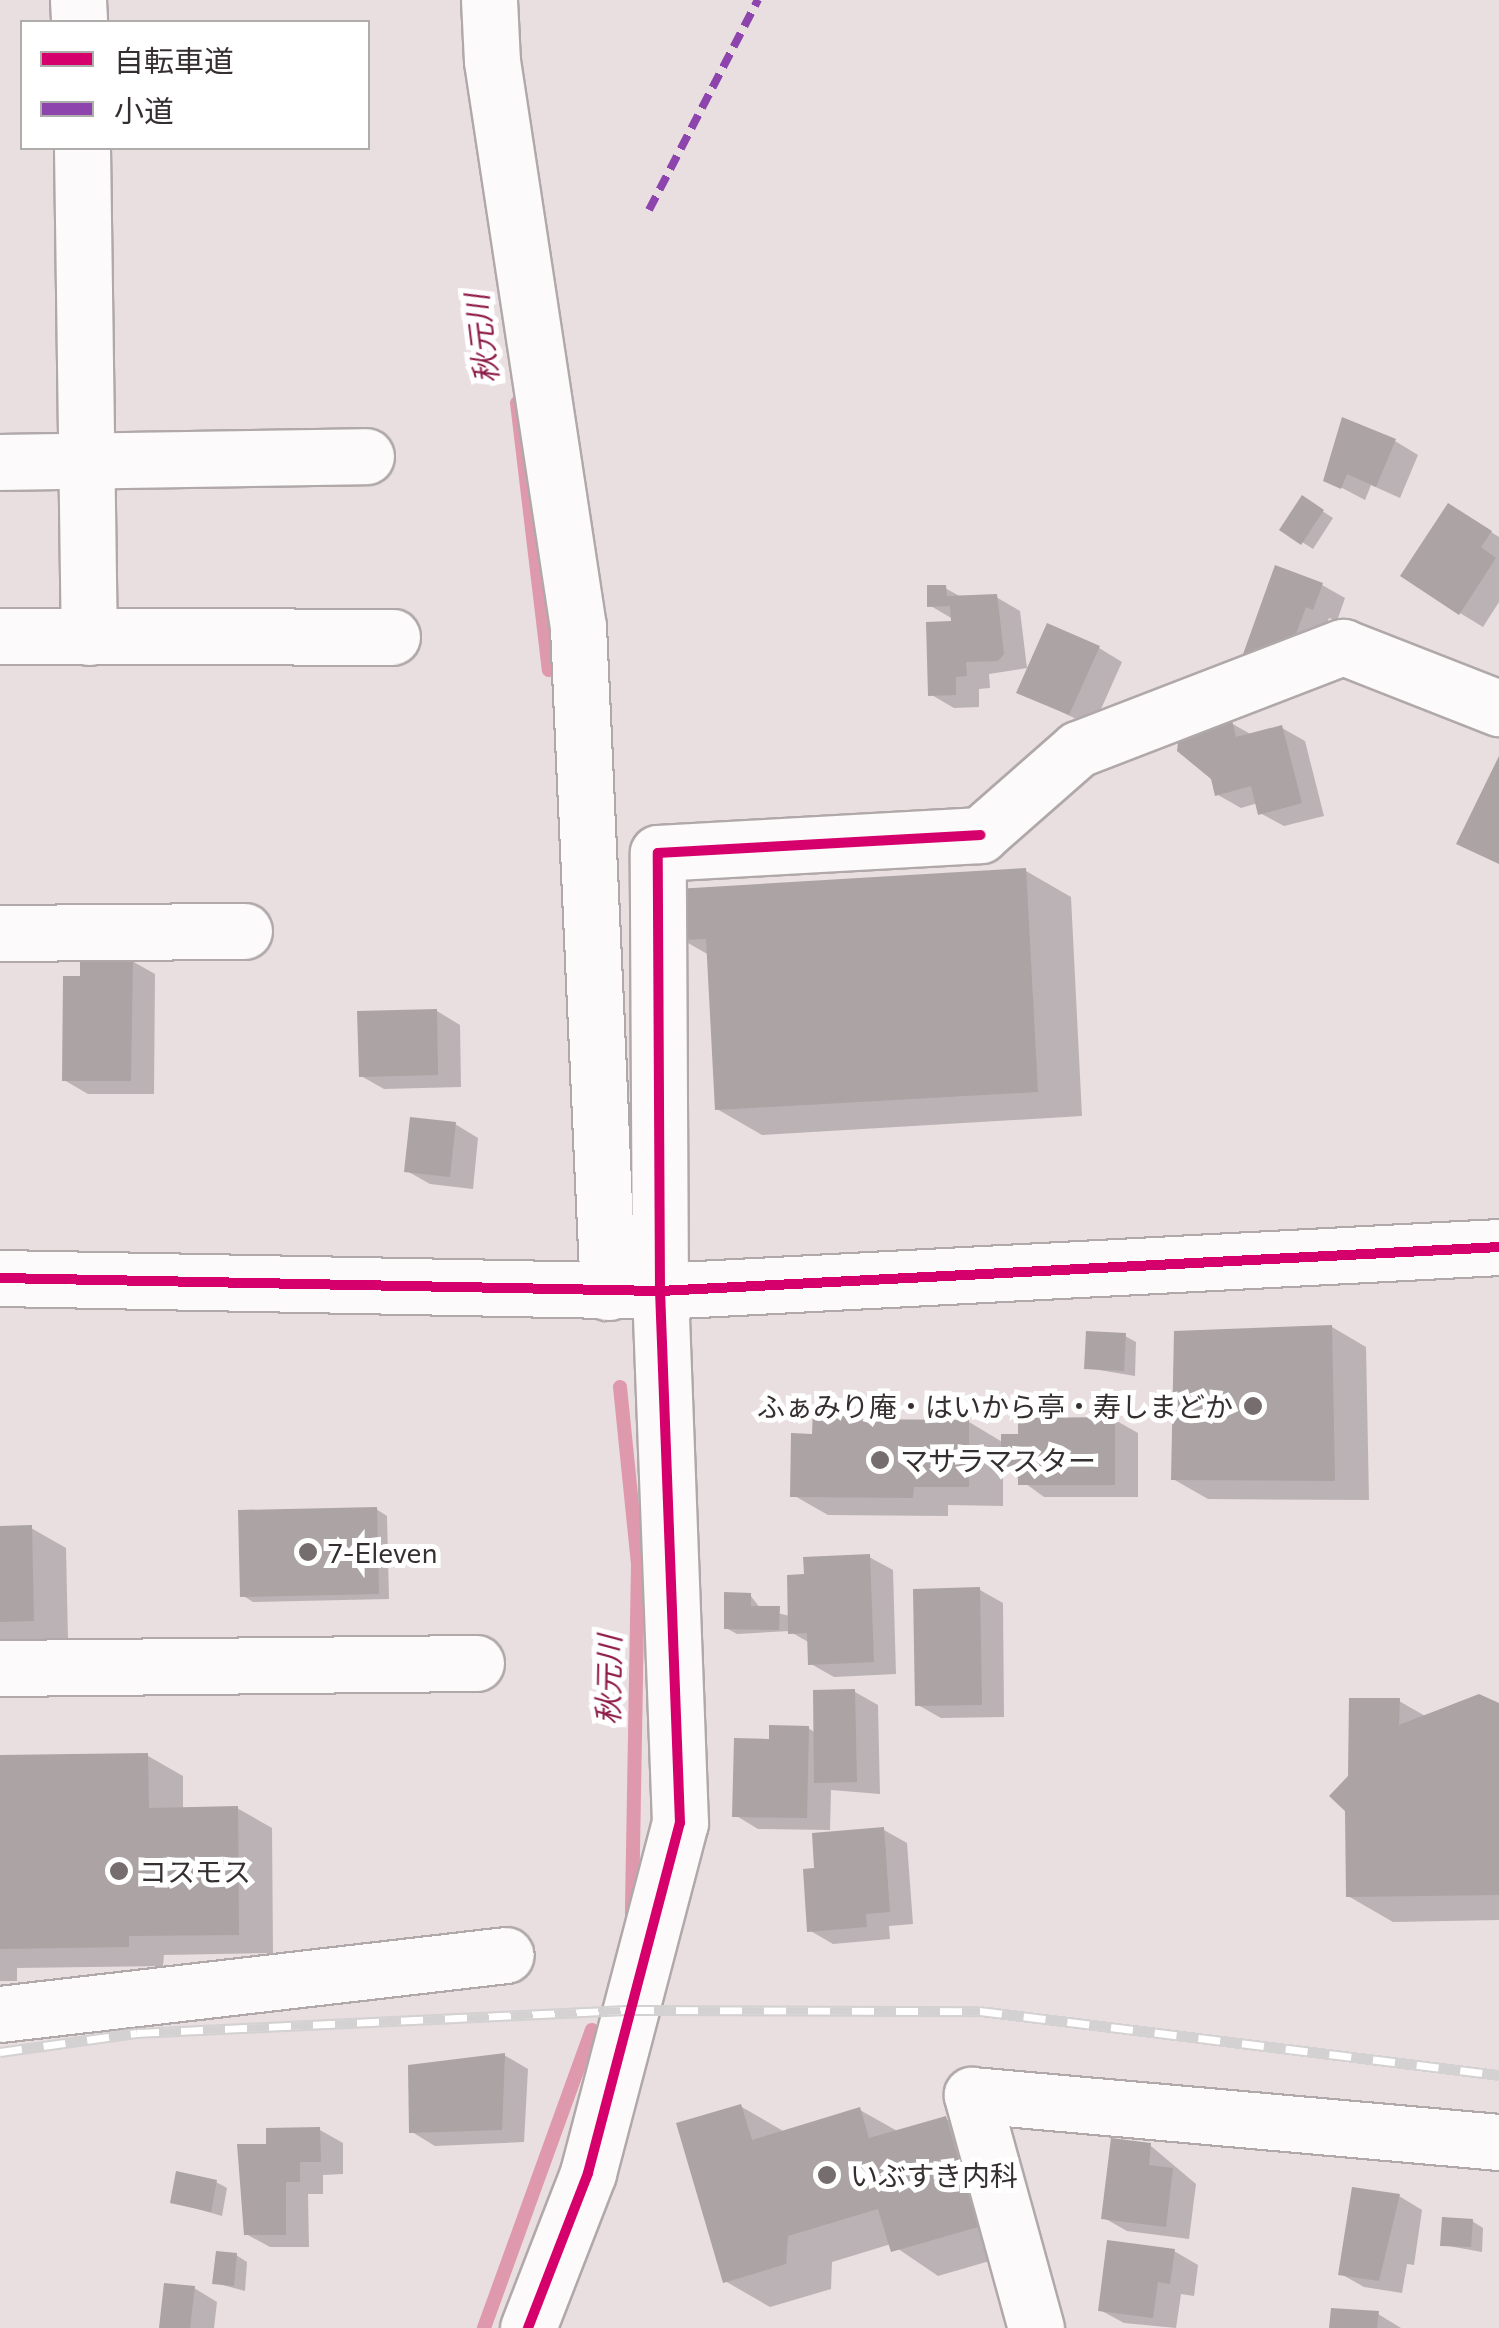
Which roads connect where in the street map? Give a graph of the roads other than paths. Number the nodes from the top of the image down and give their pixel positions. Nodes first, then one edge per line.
1 (490, 0) edge
2 (82, 150) edge
3 (366, 456) dead end
4 (90, 461) junction
5 (0, 462) edge
6 (0, 636) edge
7 (89, 636) junction
8 (392, 637) dead end
9 (1499, 708) edge
10 (244, 931) dead end
11 (0, 933) edge
12 (1499, 1246) edge
13 (0, 1278) edge
14 (634, 1292) junction
15 (476, 1663) dead end
16 (0, 1668) edge
17 (506, 1954) dead end
18 (0, 2014) edge
19 (1499, 2142) edge
20 (528, 2328) edge
21 (1036, 2328) edge

1 - 14 street
2 - 4 street
3 - 4 street
4 - 5 street
4 - 7 street
6 - 7 street
7 - 8 street
9 - 14 street
10 - 11 street
12 - 14 street
13 - 14 street
14 - 20 street
15 - 16 street
17 - 18 street
19 - 21 street

